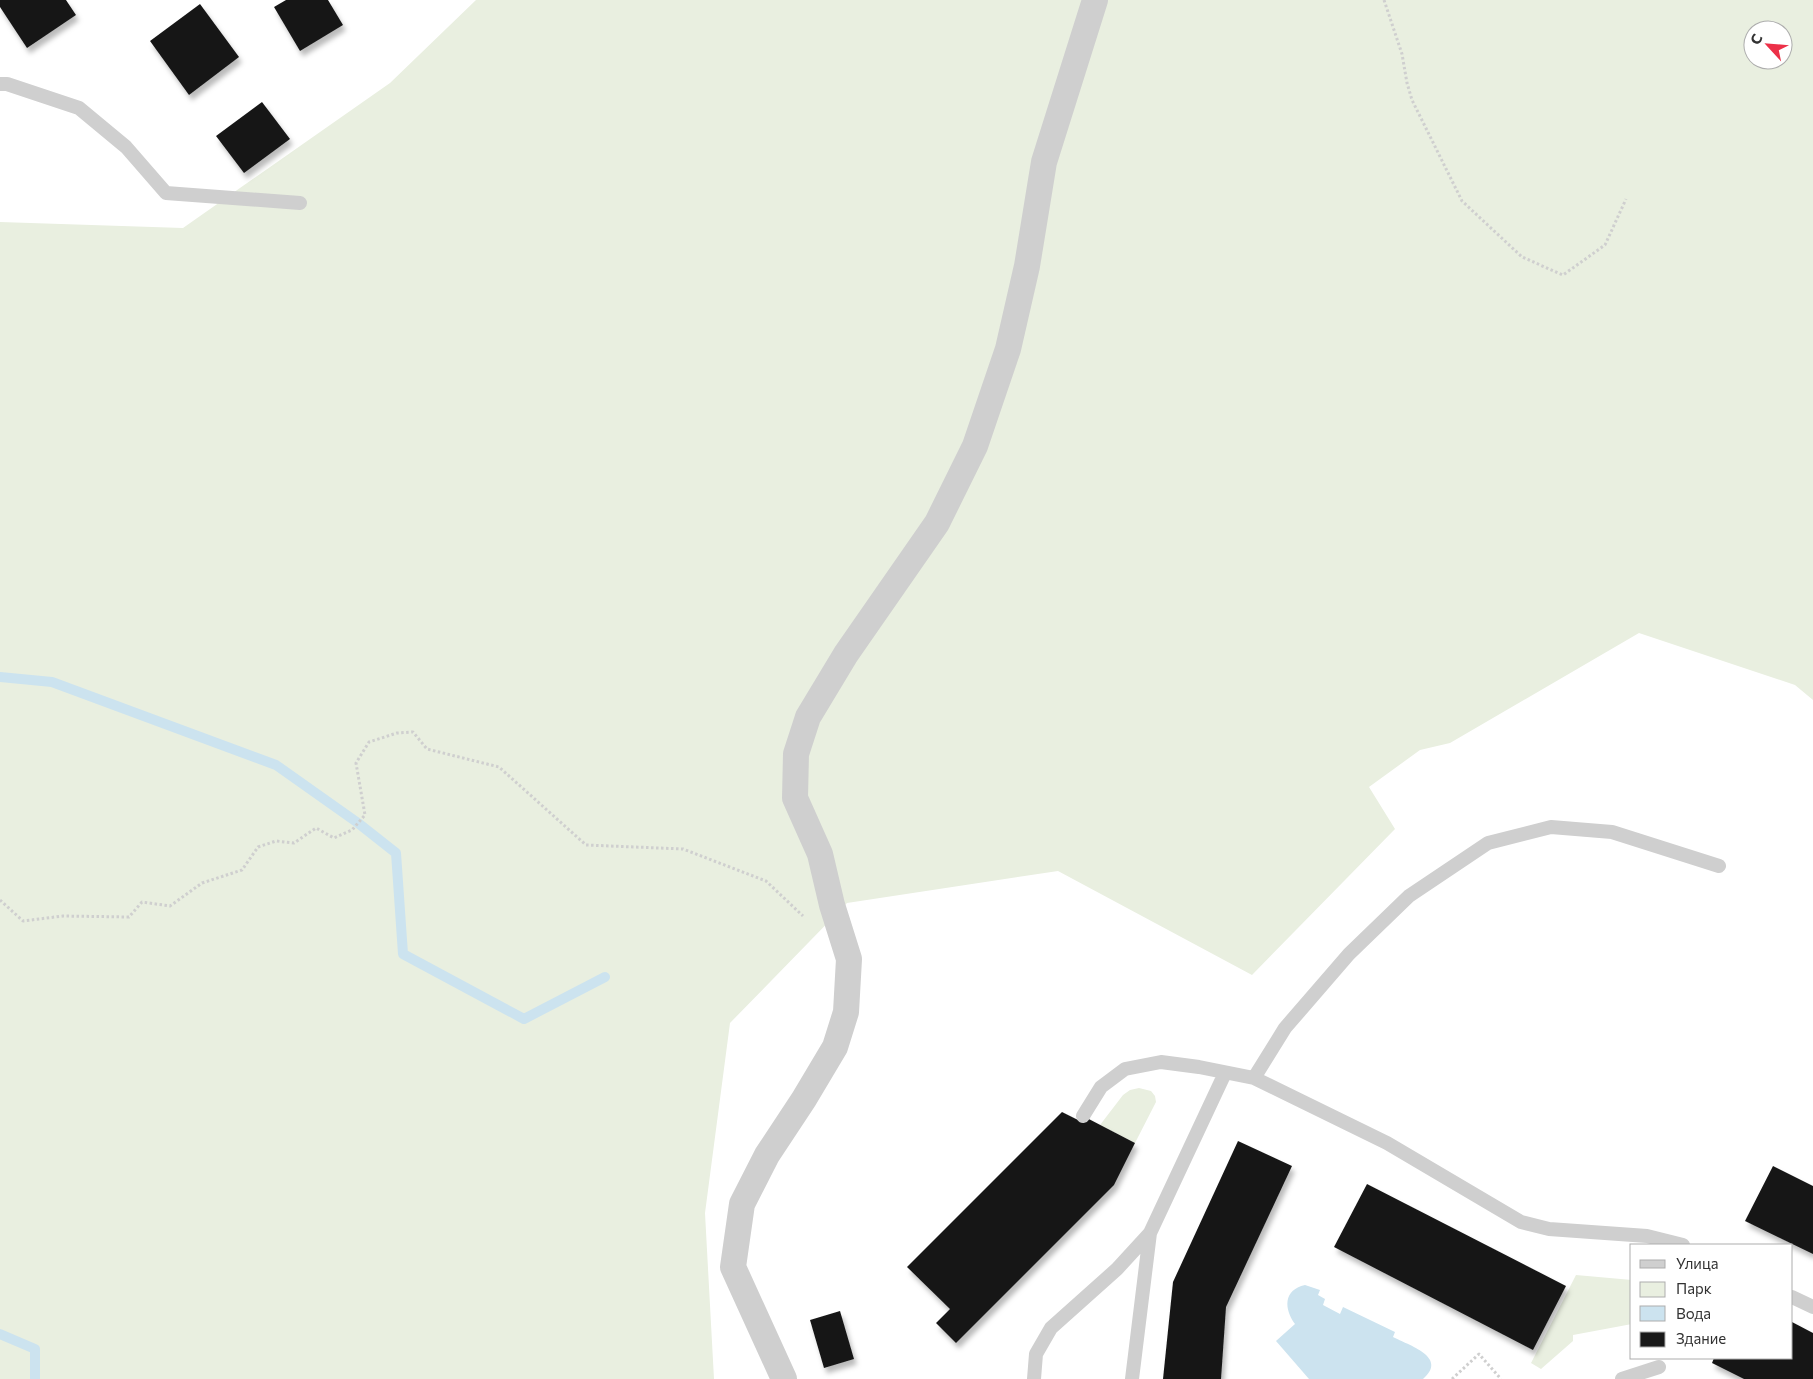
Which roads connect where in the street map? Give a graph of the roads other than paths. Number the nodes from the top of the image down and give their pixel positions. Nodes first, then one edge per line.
1 (1094, 0) edge
2 (0, 84) edge
3 (300, 203) dead end
4 (1719, 866) dead end
5 (1225, 1073) junction
6 (1254, 1078) junction
7 (1082, 1116) dead end
8 (1150, 1233) junction
9 (1679, 1244) edge
10 (1793, 1297) edge
11 (1813, 1307) edge
12 (1659, 1367) dead end
13 (784, 1379) edge
14 (1034, 1379) edge
15 (1132, 1379) edge
16 (1622, 1379) edge

1 - 13 street
2 - 3 lane
4 - 6 lane
5 - 6 lane
5 - 7 lane
5 - 8 lane
6 - 9 lane
8 - 14 lane
8 - 15 lane
10 - 11 lane
12 - 16 lane

